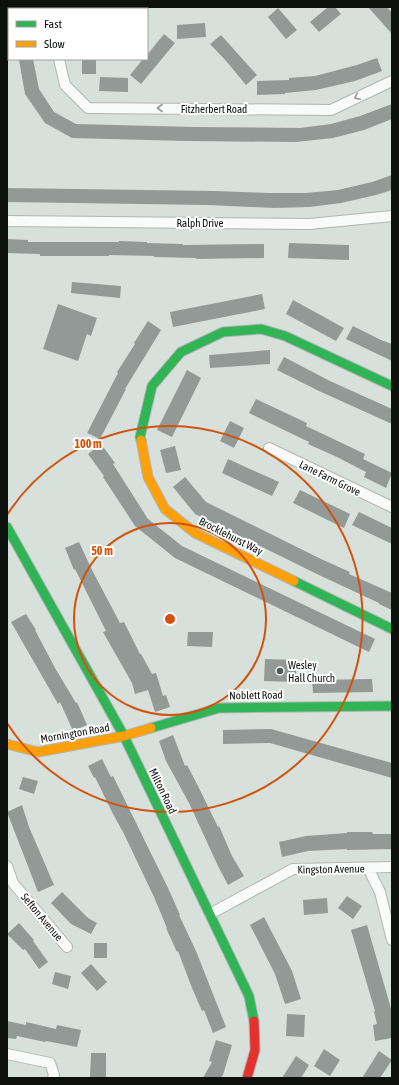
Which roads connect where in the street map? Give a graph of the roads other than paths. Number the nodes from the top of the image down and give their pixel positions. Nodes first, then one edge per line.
1 (59, 60) edge
2 (392, 81) edge
3 (392, 216) edge
4 (7, 221) edge
5 (392, 386) edge
6 (269, 448) dead end
7 (392, 507) edge
8 (7, 527) edge
9 (392, 629) edge
10 (392, 706) edge
11 (124, 736) junction
12 (7, 744) edge
13 (7, 866) edge
14 (392, 867) edge
15 (368, 868) junction
16 (10, 883) edge
17 (210, 914) junction
18 (392, 940) edge
19 (67, 947) dead end
20 (7, 1054) edge
21 (53, 1076) edge
22 (247, 1078) edge

2 -> 1 street, Fitzherbert Road
3 - 4 street, Ralph Drive
5 - 9 street, Brocklehurst Way
6 - 7 street, Lane Farm Grove
8 - 11 street, Milton Road
10 - 11 street, Noblett Road
11 - 12 street, Mornington Road
11 - 17 street, Milton Road
13 - 16 street, Sefton Avenue
14 - 15 street, Kingston Avenue
15 - 17 street, Kingston Avenue
15 - 18 street
16 - 19 street, Sefton Avenue
17 - 22 street, Milton Road
20 - 21 street

